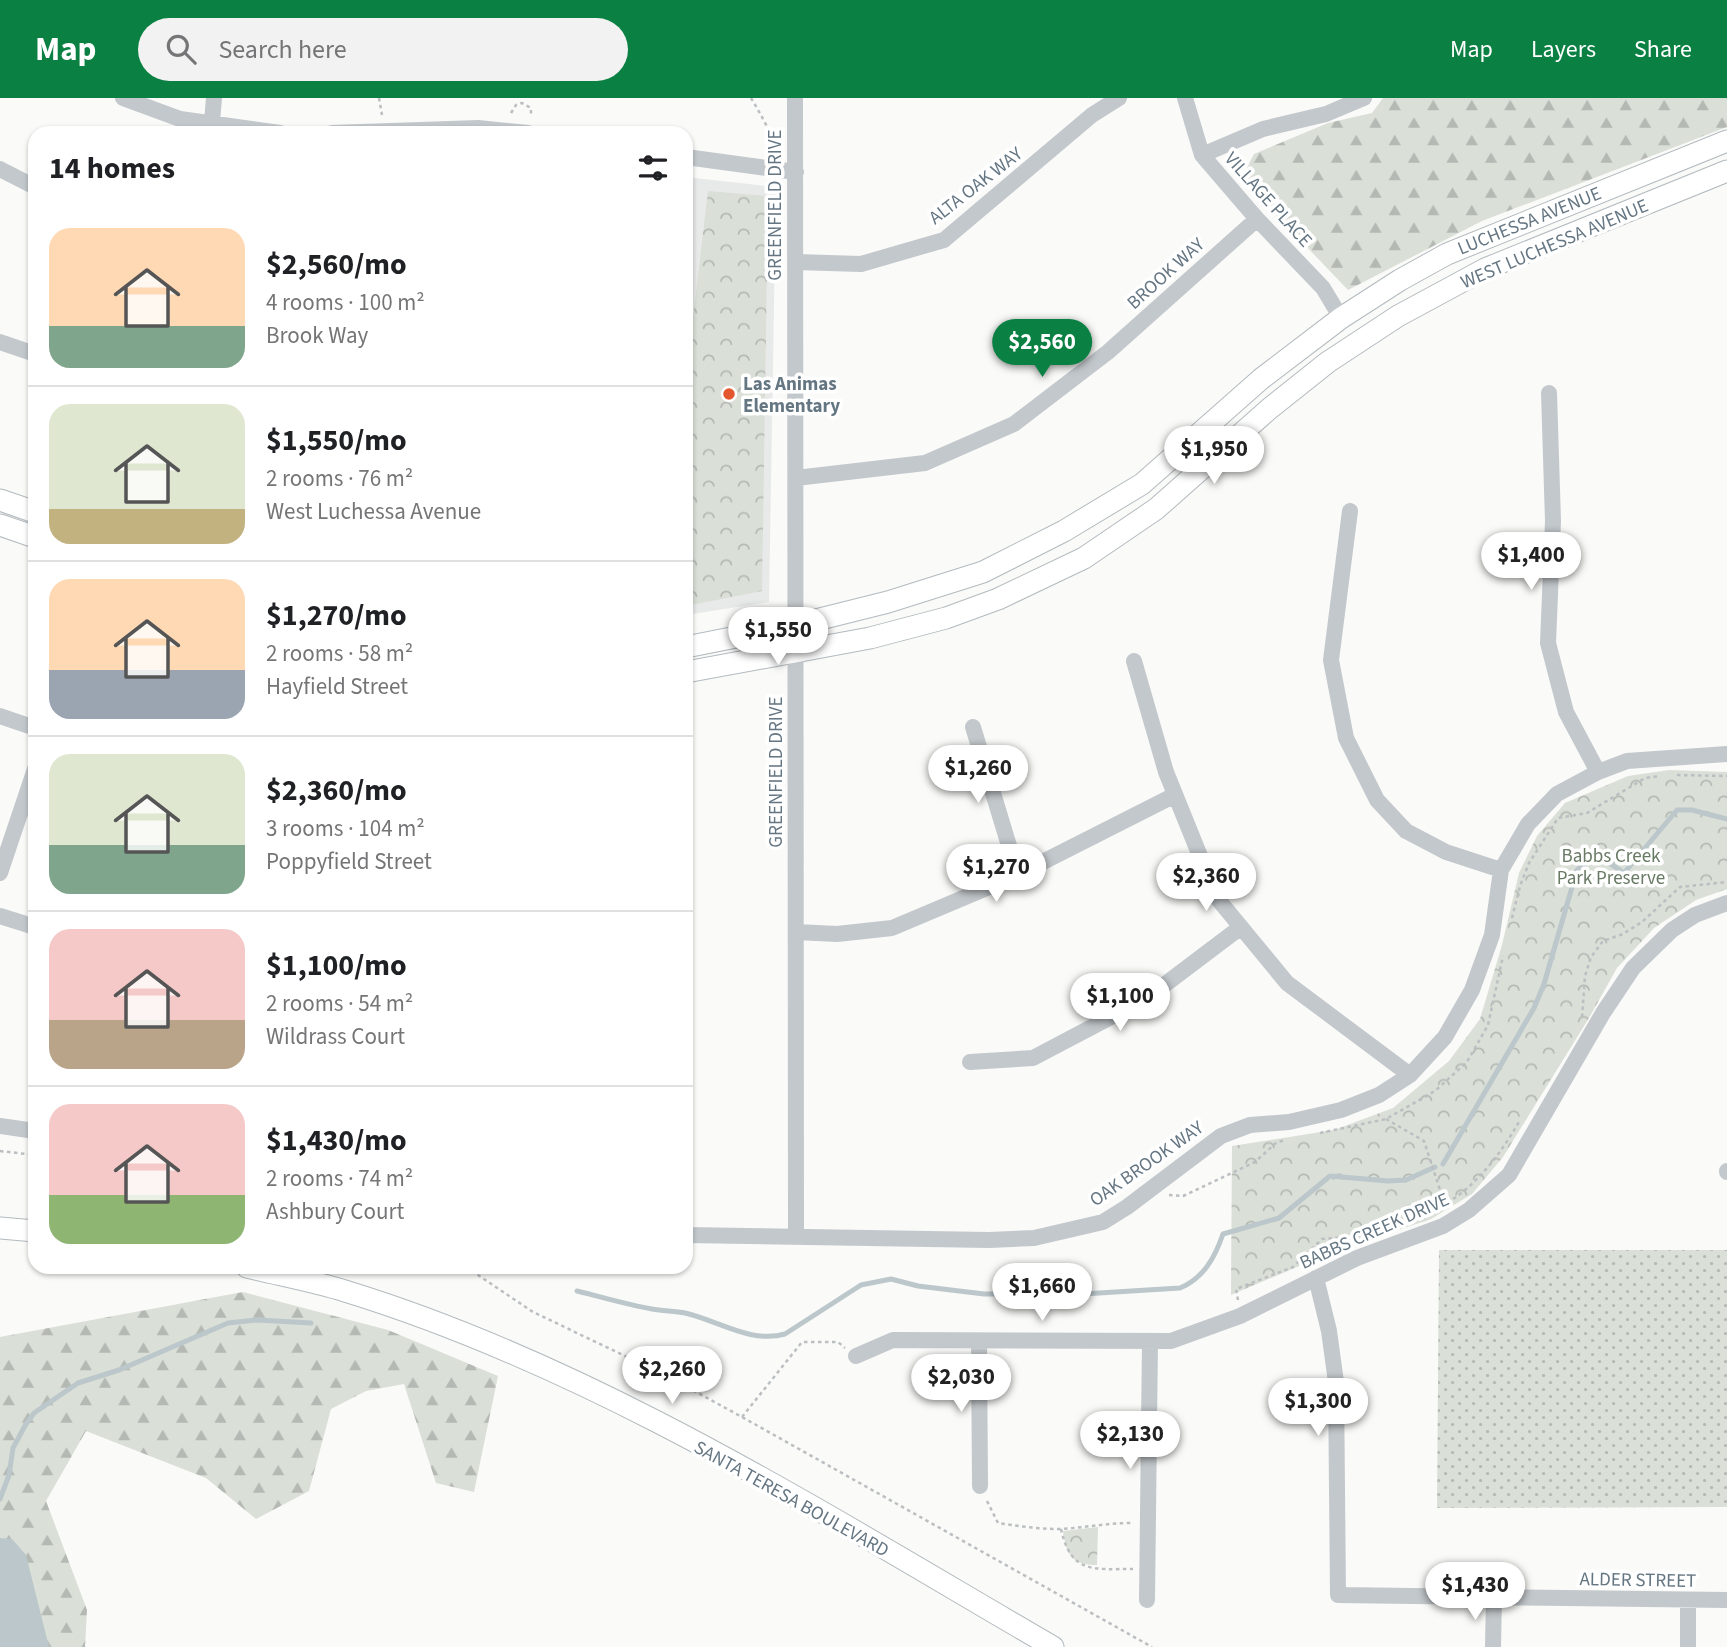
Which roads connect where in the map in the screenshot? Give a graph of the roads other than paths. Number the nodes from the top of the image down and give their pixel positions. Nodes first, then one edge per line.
1 (123, 98) edge
2 (214, 98) edge
3 (795, 98) edge
4 (1119, 98) edge
5 (1185, 98) edge
6 (1364, 98) edge
7 (202, 126) edge
8 (211, 126) edge
9 (1727, 141) edge
10 (1202, 155) junction
11 (693, 157) edge
12 (0, 169) edge
13 (1727, 171) edge
14 (796, 172) junction
15 (28, 183) edge
16 (1257, 219) junction
17 (796, 262) junction
18 (1341, 318) junction
19 (0, 342) edge
20 (28, 352) edge
21 (1549, 393) dead end
22 (796, 478) junction
23 (0, 500) edge
24 (28, 510) edge
25 (1350, 511) dead end
26 (0, 525) edge
27 (28, 535) edge
28 (796, 625) junction
29 (693, 646) edge
30 (796, 651) junction
31 (1134, 661) dead end
32 (693, 670) edge
33 (0, 716) edge
34 (28, 726) edge
35 (974, 727) dead end
36 (1727, 754) edge
37 (1598, 772) junction
38 (28, 790) edge
39 (1175, 794) junction
40 (1501, 870) junction
41 (0, 873) edge
42 (1015, 876) junction
43 (1727, 902) edge
44 (0, 916) edge
45 (28, 925) edge
46 (1241, 927) junction
47 (796, 932) junction
48 (970, 1062) dead end
49 (1410, 1075) junction
50 (0, 1126) edge
51 (28, 1129) edge
52 (0, 1228) edge
53 (28, 1230) edge
54 (693, 1235) edge
55 (796, 1235) junction
56 (275, 1274) edge
57 (1316, 1278) junction
58 (1150, 1341) junction
59 (979, 1342) junction
60 (856, 1356) road end
61 (980, 1486) road end
62 (1494, 1597) junction
63 (1147, 1600) dead end
64 (1727, 1600) edge
65 (1688, 1601) junction
66 (1053, 1647) edge
67 (1493, 1647) edge
68 (1688, 1647) edge

1 - 7 street
2 - 8 street
3 - 14 street, GREENFIELD DRIVE
4 - 17 street, ALTA OAK WAY
5 - 10 street, VILLAGE PLACE
6 - 10 street
9 - 18 street, LUCHESSA AVENUE
10 - 16 street, VILLAGE PLACE
11 - 14 street
12 - 15 street
13 - 30 street, WEST LUCHESSA AVENUE
14 - 17 street, GREENFIELD DRIVE
16 - 18 street, VILLAGE PLACE
16 - 22 street, BROOK WAY
17 - 22 street, GREENFIELD DRIVE
18 - 28 street
19 - 20 street
21 - 37 street
22 - 28 street, GREENFIELD DRIVE
23 - 24 street
25 - 40 street
26 - 27 street
28 - 29 street
28 - 30 street, GREENFIELD DRIVE
30 - 32 street, WEST LUCHESSA AVENUE
30 - 47 street, GREENFIELD DRIVE
31 - 39 street
33 - 34 street
35 - 42 street
36 - 37 street, OAK BROOK WAY
37 - 40 street, OAK BROOK WAY
38 - 41 street
39 - 42 street
39 - 46 street
40 - 49 street, OAK BROOK WAY
42 - 47 street
43 - 57 street, BABBS CREEK DRIVE
44 - 45 street
46 - 48 street
46 - 49 street
47 - 55 street, GREENFIELD DRIVE
49 - 55 street, OAK BROOK WAY
50 - 51 street
52 - 53 street
54 - 55 street, OAK BROOK WAY
56 - 66 street, SANTA TERESA BOULEVARD
57 - 58 street, BABBS CREEK DRIVE
57 - 62 street, ALDER STREET
58 - 59 street, BABBS CREEK DRIVE
58 - 63 street
59 - 60 street, BABBS CREEK DRIVE
59 - 61 street
62 - 65 street, ALDER STREET
62 - 67 street
64 - 65 street, ALDER STREET
65 - 68 street

